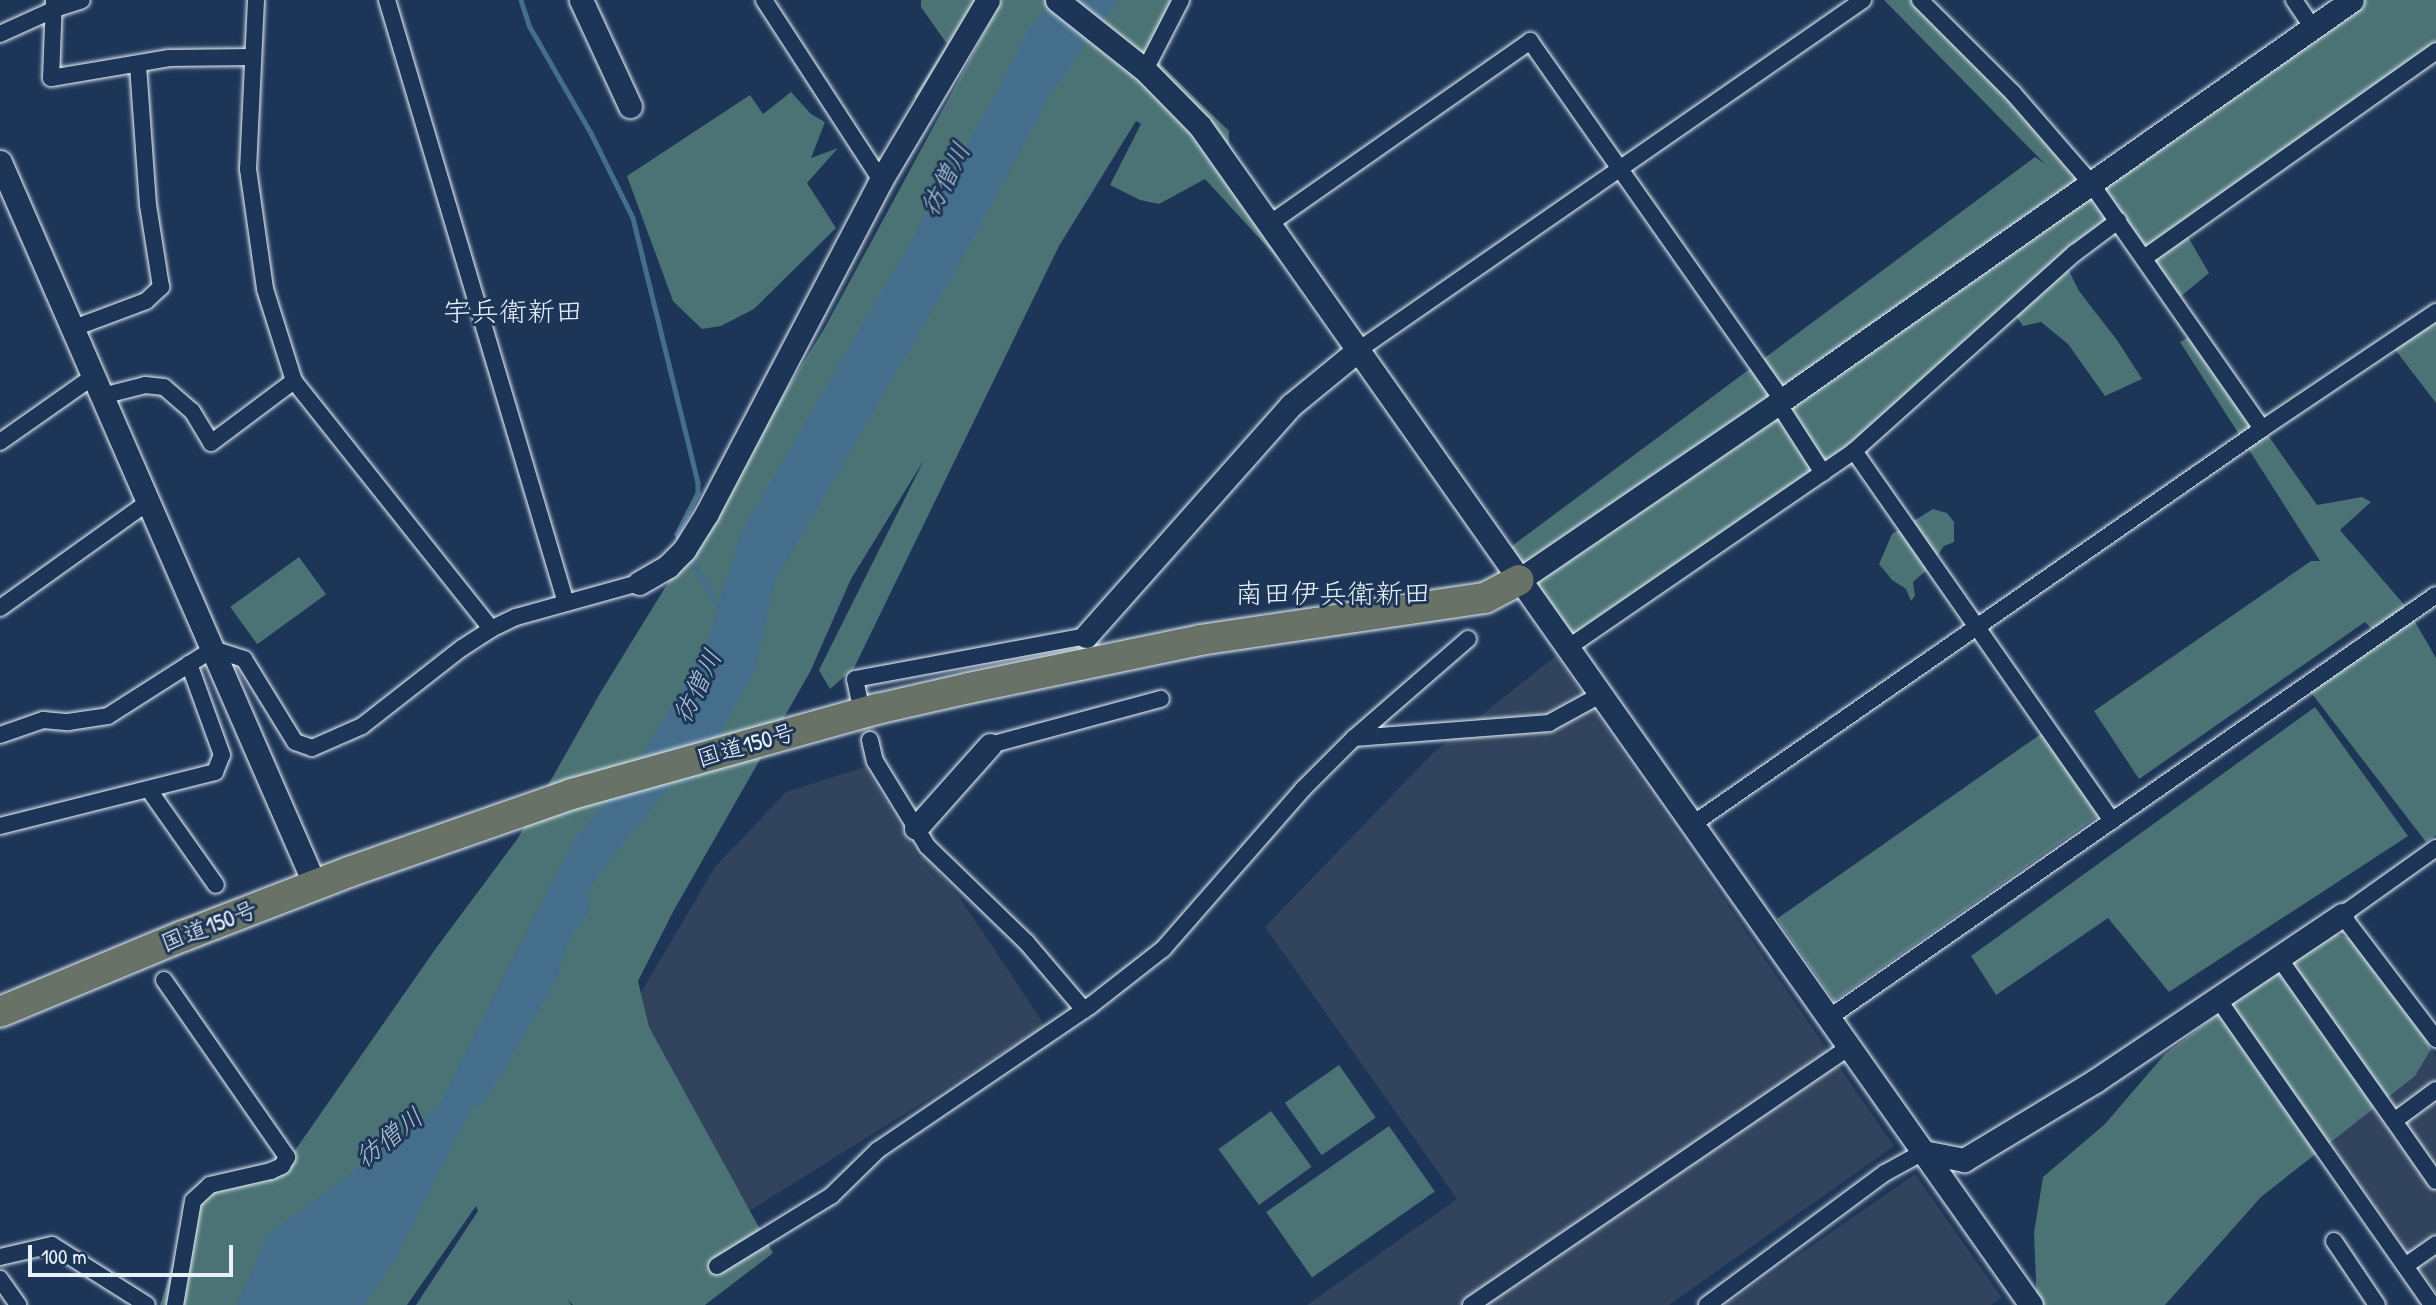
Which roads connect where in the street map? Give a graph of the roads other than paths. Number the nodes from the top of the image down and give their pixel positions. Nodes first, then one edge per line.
1 (82, 0) edge
2 (256, 0) edge
3 (387, 0) edge
4 (581, 0) edge
5 (764, 0) edge
6 (988, 0) edge
7 (1057, 0) edge
8 (1181, 0) edge
9 (1863, 0) edge
10 (1920, 0) edge
11 (2294, 0) edge
12 (2352, 0) edge
13 (55, 4) edge
14 (2312, 27) junction
15 (0, 34) edge
16 (2436, 51) edge
17 (253, 57) junction
18 (138, 65) junction
19 (1145, 70) junction
20 (630, 106) dead end
21 (0, 162) edge
22 (1620, 170) junction
23 (881, 180) junction
24 (2090, 182) junction
25 (2118, 221) junction
26 (1269, 224) junction
27 (2144, 258) junction
28 (2436, 312) edge
29 (74, 328) junction
30 (1357, 351) junction
31 (293, 381) junction
32 (98, 386) junction
33 (1780, 401) junction
34 (2262, 429) junction
35 (0, 442) edge
36 (1854, 451) junction
37 (1823, 473) junction
38 (148, 502) junction
39 (1519, 580) junction
40 (639, 583) joint
41 (2436, 595) edge
42 (566, 603) junction
43 (0, 608) edge
44 (1977, 628) junction
45 (491, 629) junction
46 (1086, 636) joint
47 (1468, 639) dead end
48 (1569, 647) junction
49 (214, 649) junction
50 (189, 664) junction
51 (1602, 694) junction
52 (859, 698) dead end
53 (1161, 699) dead end
54 (0, 735) edge
55 (1353, 738) junction
56 (870, 740) dead end
57 (990, 745) joint
58 (149, 790) junction
59 (2112, 821) junction
60 (1693, 824) junction
61 (0, 826) edge
62 (916, 828) junction
63 (2436, 848) edge
64 (216, 885) dead end
65 (315, 886) junction
66 (2342, 915) junction
67 (2280, 958) junction
68 (164, 980) dead end
69 (2218, 999) junction
70 (1084, 1010) junction
71 (0, 1013) edge
72 (1830, 1017) junction
73 (2436, 1039) edge
74 (1851, 1046) junction
75 (2436, 1090) edge
76 (2394, 1121) junction
77 (1923, 1152) junction
78 (2436, 1181) edge
79 (2334, 1241) dead end
80 (2436, 1244) edge
81 (0, 1257) edge
82 (717, 1266) dead end
83 (2405, 1266) junction
84 (0, 1279) edge
85 (18, 1305) edge
86 (148, 1305) edge
87 (175, 1305) edge
88 (1471, 1305) edge
89 (1707, 1305) edge
90 (2031, 1305) edge
91 (2377, 1305) edge
92 (2432, 1305) edge

1 - 13 street
2 - 17 street
3 - 42 street
4 - 20 street
5 - 23 street
6 - 23 street
7 - 19 street
8 - 19 street
9 - 22 street
10 - 24 street
11 - 14 street
12 - 14 street
13 - 15 street
13 - 18 street
14 - 24 street
16 - 27 street
17 - 18 street
17 - 31 street
18 - 29 street
19 - 26 street
21 - 29 street
22 - 26 street
22 - 30 street
22 - 33 street
23 - 40 street
24 - 25 street
24 - 33 street
25 - 27 street
25 - 36 street
26 - 30 street
27 - 34 street
28 - 34 street
29 - 32 street
30 - 39 street
30 - 46 street
31 - 32 street
31 - 45 street
32 - 35 street
32 - 38 street
33 - 37 street
33 - 39 street
34 - 44 street
36 - 37 street
36 - 44 street
37 - 48 street
38 - 43 street
38 - 49 street
39 - 48 street
39 - 65 highway, 国道150号
40 - 42 street
41 - 59 street
42 - 45 street
44 - 59 street
44 - 60 street
45 - 49 street
46 - 52 street
47 - 55 street
48 - 51 street
49 - 50 street
49 - 65 street
50 - 54 street
50 - 58 street
51 - 55 street
51 - 60 street
53 - 57 street
55 - 70 street
56 - 62 street
57 - 62 street
58 - 61 street
58 - 64 street
59 - 72 street
60 - 72 street
62 - 70 street
63 - 66 street
65 - 71 highway, 国道150号
66 - 67 street
66 - 73 street
67 - 69 street
67 - 76 street
68 - 87 street
69 - 77 street
69 - 83 street
70 - 82 street
72 - 74 street
74 - 77 street
74 - 88 street
75 - 76 street
76 - 78 street
77 - 89 street
77 - 90 street
79 - 91 street
80 - 83 street
81 - 86 street
83 - 92 street
84 - 85 street

